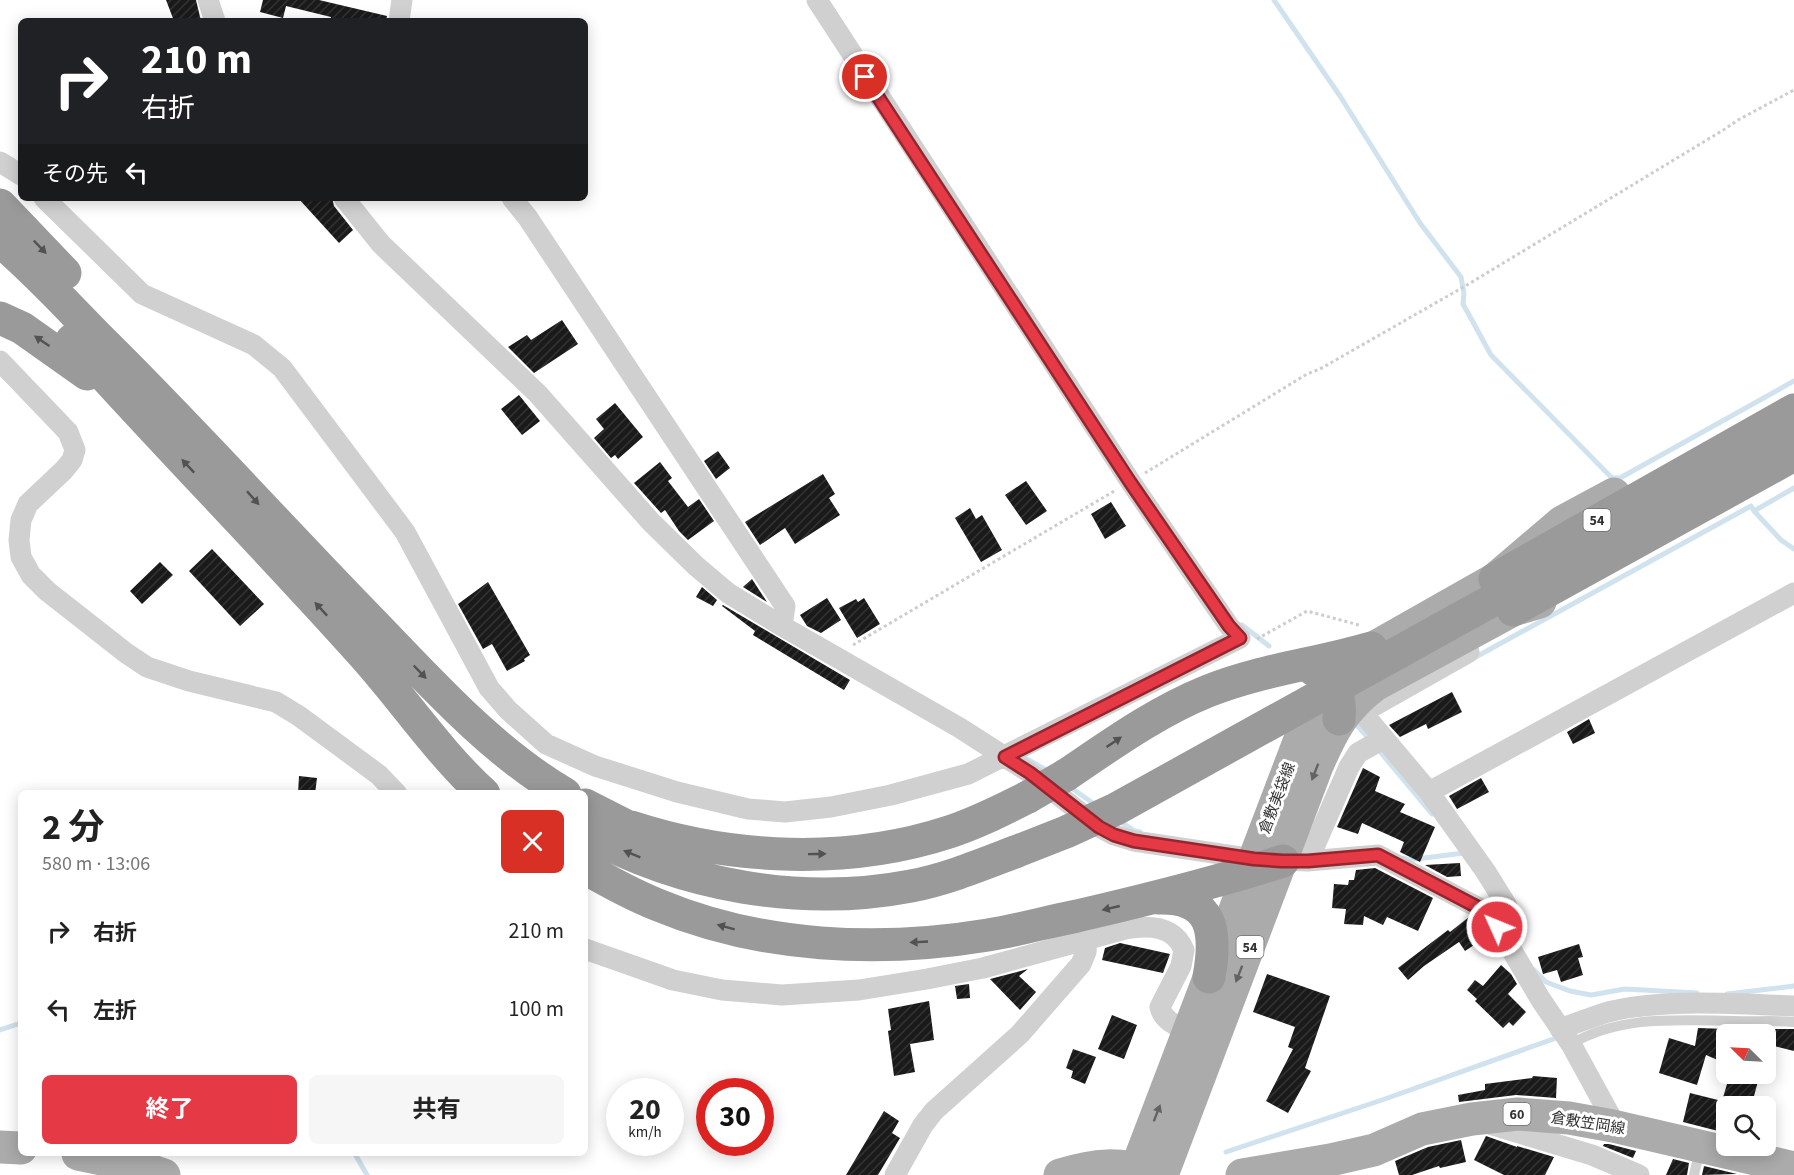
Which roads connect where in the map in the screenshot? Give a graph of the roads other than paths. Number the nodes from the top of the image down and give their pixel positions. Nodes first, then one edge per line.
1 (208, 0) edge
2 (402, 0) edge
3 (817, 0) edge
4 (214, 18) edge
5 (399, 18) edge
6 (0, 162) edge
7 (18, 174) edge
8 (47, 201) edge
9 (346, 201) edge
10 (514, 201) edge
11 (0, 205) edge
12 (0, 241) edge
13 (0, 265) edge
14 (0, 318) edge
15 (0, 361) edge
16 (1794, 394) edge
17 (1794, 410) edge
18 (162, 419) junction
19 (1794, 433) edge
20 (1794, 455) edge
21 (1794, 472) edge
22 (1495, 579) junction
23 (1588, 587) junction
24 (1794, 593) edge
25 (1513, 610) junction
26 (782, 626) junction
27 (1367, 637) junction
28 (361, 652) junction
29 (1295, 667) junction
30 (1331, 680) junction
31 (1340, 719) junction
32 (1376, 742) junction
33 (1011, 753) junction
34 (394, 790) edge
35 (480, 790) edge
36 (519, 790) edge
37 (559, 790) edge
38 (1429, 792) junction
39 (588, 808) edge
40 (615, 822) junction
41 (588, 833) edge
42 (1015, 852) junction
43 (1273, 863) junction
44 (588, 870) edge
45 (1154, 899) junction
46 (1496, 913) junction
47 (1087, 939) junction
48 (588, 950) edge
49 (1209, 977) junction
50 (1792, 1014) edge
51 (1189, 1032) junction
52 (1565, 1036) junction
53 (1472, 1119) junction
54 (1613, 1126) junction
55 (0, 1147) edge
56 (18, 1148) edge
57 (88, 1156) edge
58 (1697, 1161) edge
59 (1325, 1168) edge
60 (1794, 1168) edge
61 (1148, 1173) edge
62 (164, 1175) edge
63 (895, 1175) edge
64 (1060, 1175) edge
65 (1242, 1175) edge
66 (1639, 1175) edge

1 - 4 street
2 - 5 street
3 - 33 street
6 - 7 street
8 - 33 street
9 - 26 street
10 - 26 street
11 -> 18 highway
12 - 18 highway
13 - 18 highway
18 -> 14 highway
15 - 34 street
16 - 22 main road, 倉敷美袋線
17 - 22 highway, 54
28 -> 18 highway
18 -> 37 highway
19 - 42 highway, bridge
20 - 25 highway, 54
21 - 23 main road, 倉敷美袋線
22 - 27 main road, 倉敷美袋線 / 54
23 - 25 main road, 倉敷美袋線
23 - 32 street
24 - 38 street
25 - 31 main road, 倉敷美袋線 / 54
26 - 33 street
27 - 29 highway
27 - 30 main road, 倉敷美袋線 / 54
28 - 35 highway
28 - 36 highway
29 - 30 highway
40 -> 29 highway, bridge
30 - 31 highway
30 - 43 main road, 倉敷美袋線 / 54
31 -> 43 main road, 倉敷美袋線 / 54
32 - 38 street
32 - 43 street
33 - 43 street
38 - 46 street
39 - 40 highway
40 - 42 highway
42 -> 41 highway
43 - 45 highway
43 - 46 street
43 - 49 main road, 倉敷美袋線 / 54
43 -> 61 main road, 倉敷美袋線 / 54
45 -> 44 highway
45 - 49 highway
46 - 52 street
47 - 48 street
47 - 51 street
47 - 63 street
49 - 51 main road, 倉敷美袋線 / 54
50 - 52 street
61 -> 51 main road, 倉敷美袋線 / 54
52 - 54 street
53 - 54 main road, 倉敷笠岡線 / 60
53 - 59 main road, 倉敷笠岡線 / 60
53 - 66 street
54 - 58 main road, 倉敷笠岡線 / 60
55 - 56 main road
57 - 62 main road
58 - 60 main road, 倉敷笠岡線 / 60
59 - 65 main road, 倉敷笠岡線 / 60
61 - 64 main road

